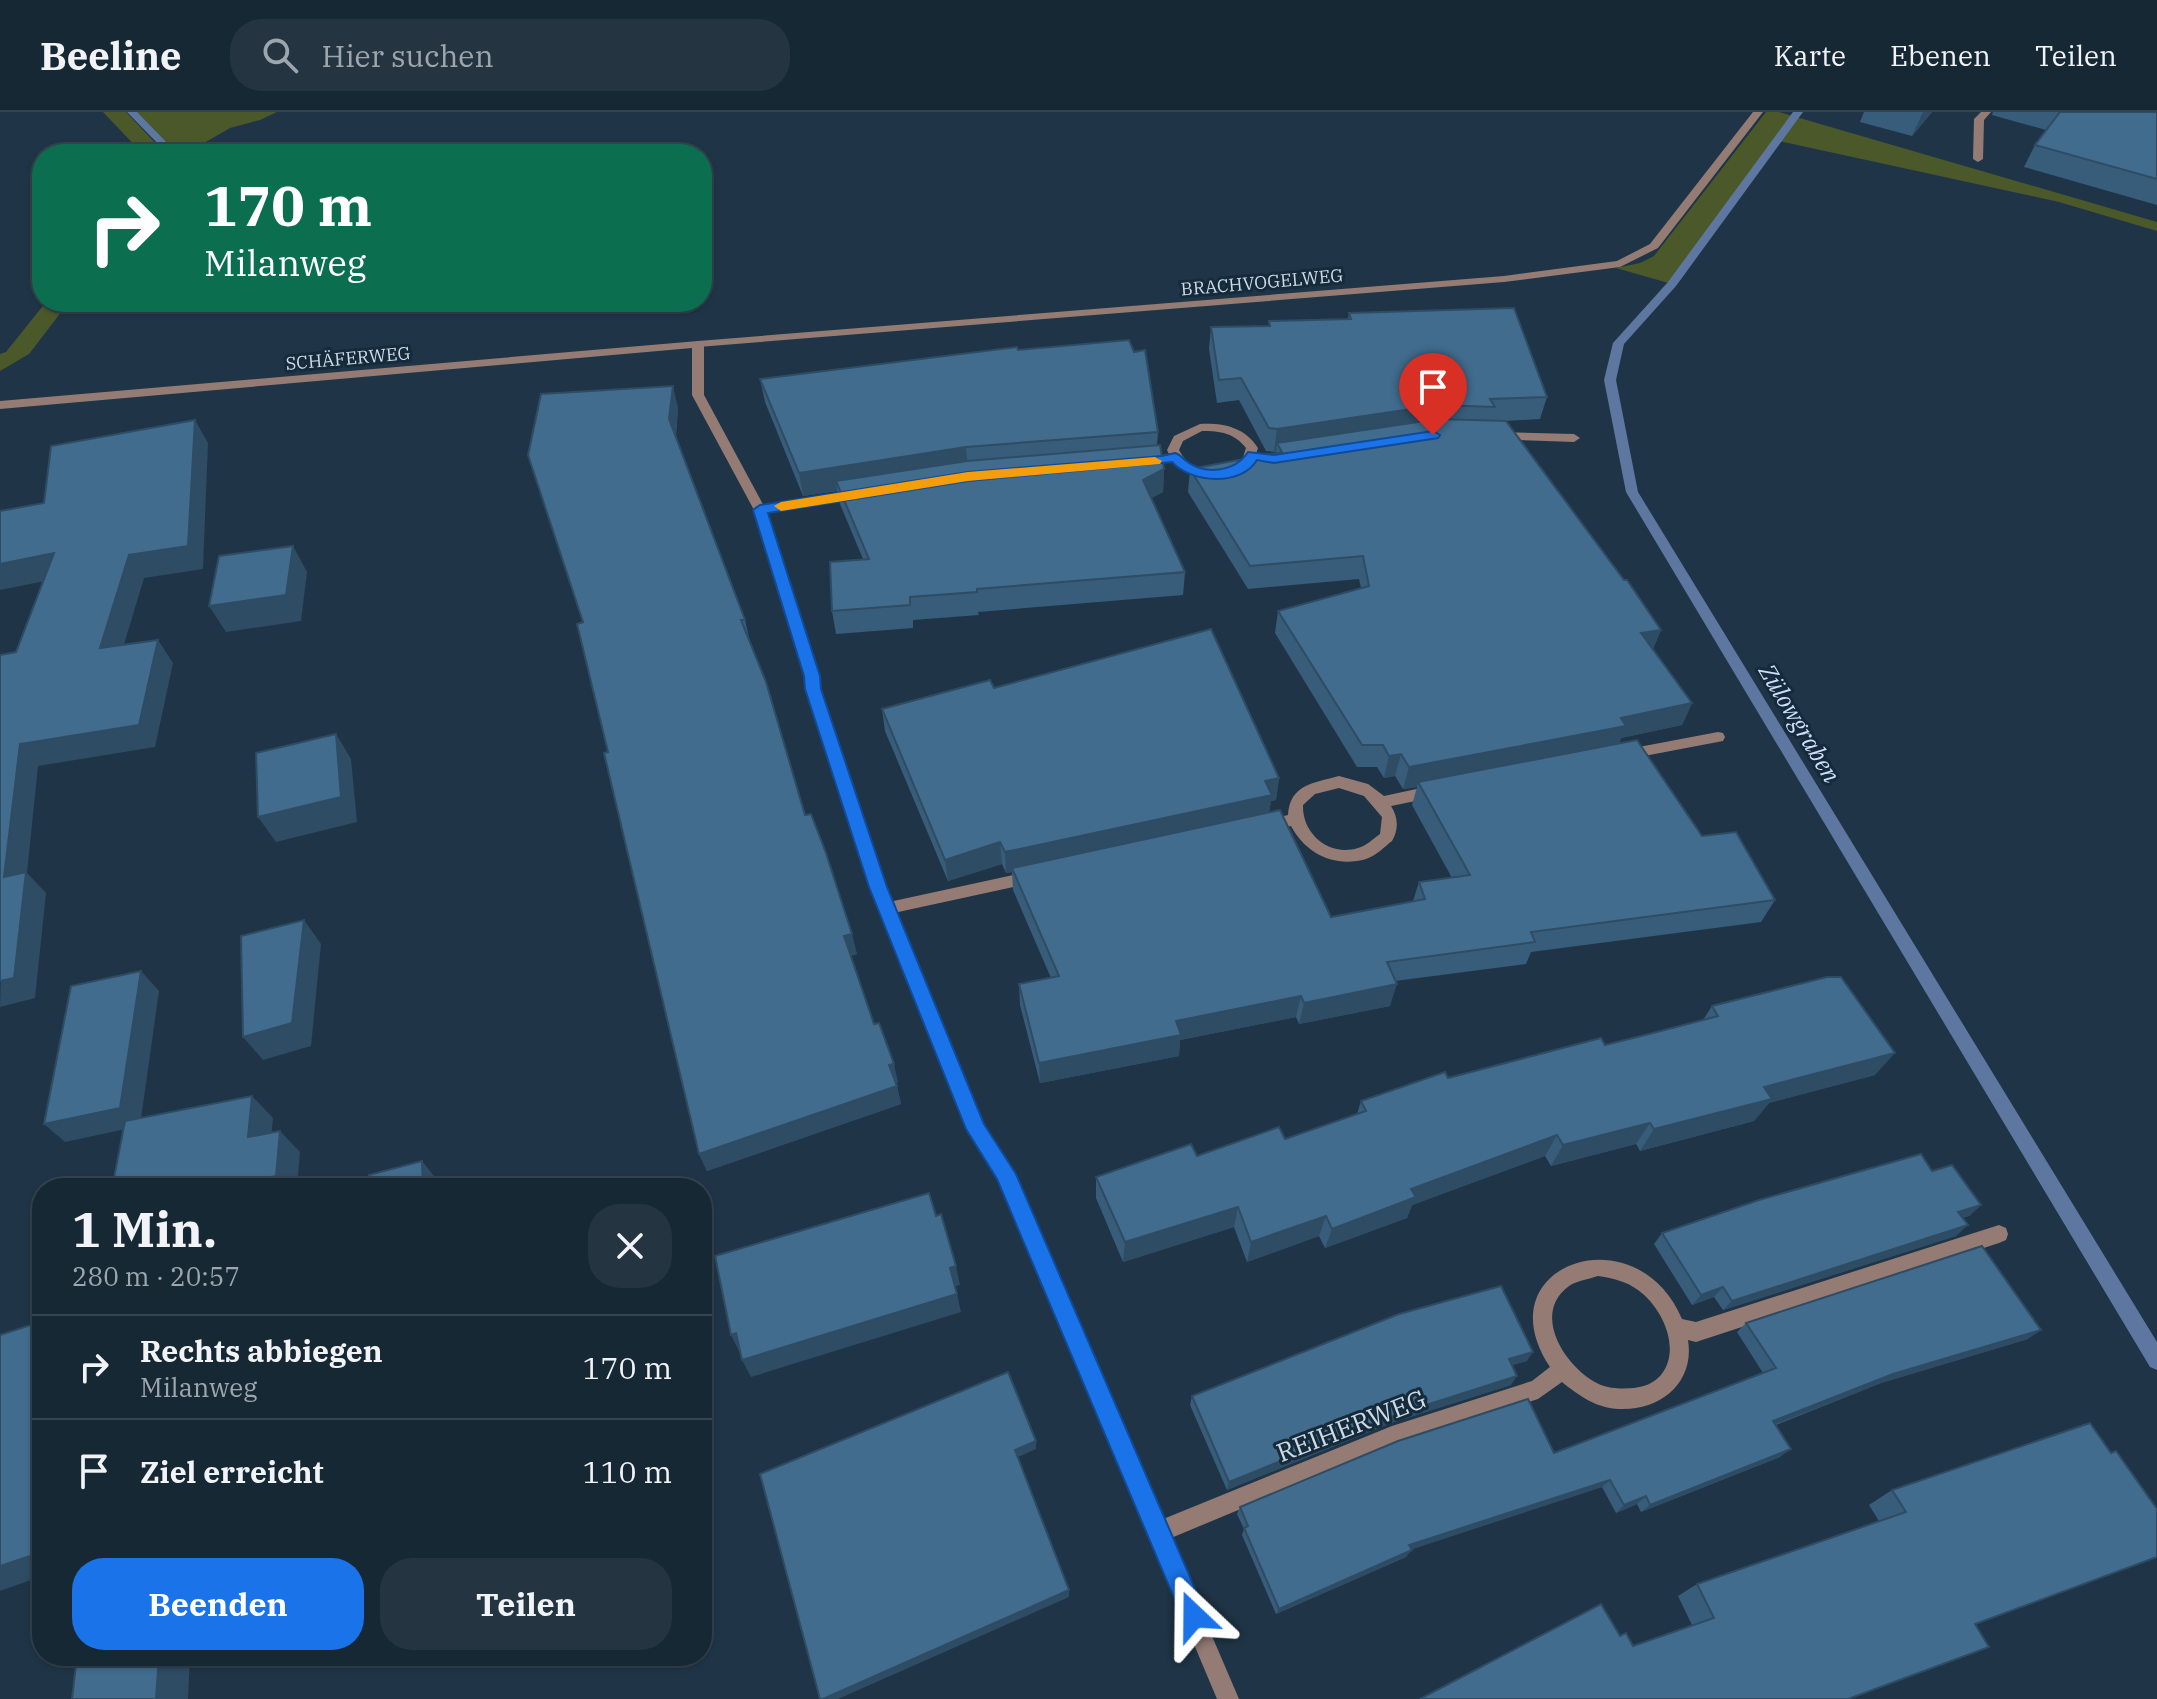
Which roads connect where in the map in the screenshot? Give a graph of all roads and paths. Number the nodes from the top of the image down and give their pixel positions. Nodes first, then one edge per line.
1 (1758, 112) edge
2 (1986, 112) edge
3 (1978, 159) dead end
4 (698, 344) junction
5 (0, 405) edge
6 (1480, 436) edge
7 (1574, 438) dead end
8 (1175, 457) junction
9 (1122, 464) edge
10 (873, 491) edge
11 (760, 510) junction
12 (1718, 737) dead end
13 (1610, 758) edge
14 (1457, 787) edge
15 (1382, 802) junction
16 (1293, 820) junction
17 (1246, 830) edge
18 (1044, 874) edge
19 (889, 908) junction
20 (1999, 1234) dead end
21 (1679, 1328) junction
22 (1562, 1370) junction
23 (1159, 1532) junction
24 (1228, 1699) edge

1 - 4 street, BRACHVOGELWEG
2 - 3 street
4 - 5 street, SCHÄFERWEG
4 - 11 street
6 - 7 street
8 - 8 street
8 - 9 street
10 - 11 street
11 - 19 street
12 - 13 street
14 - 15 street
15 - 16 street
15 - 16 street
16 - 17 street
18 - 19 street
19 - 23 street
20 - 21 street
21 - 22 street
21 - 22 street
22 - 23 street, REIHERWEG
23 - 24 street

